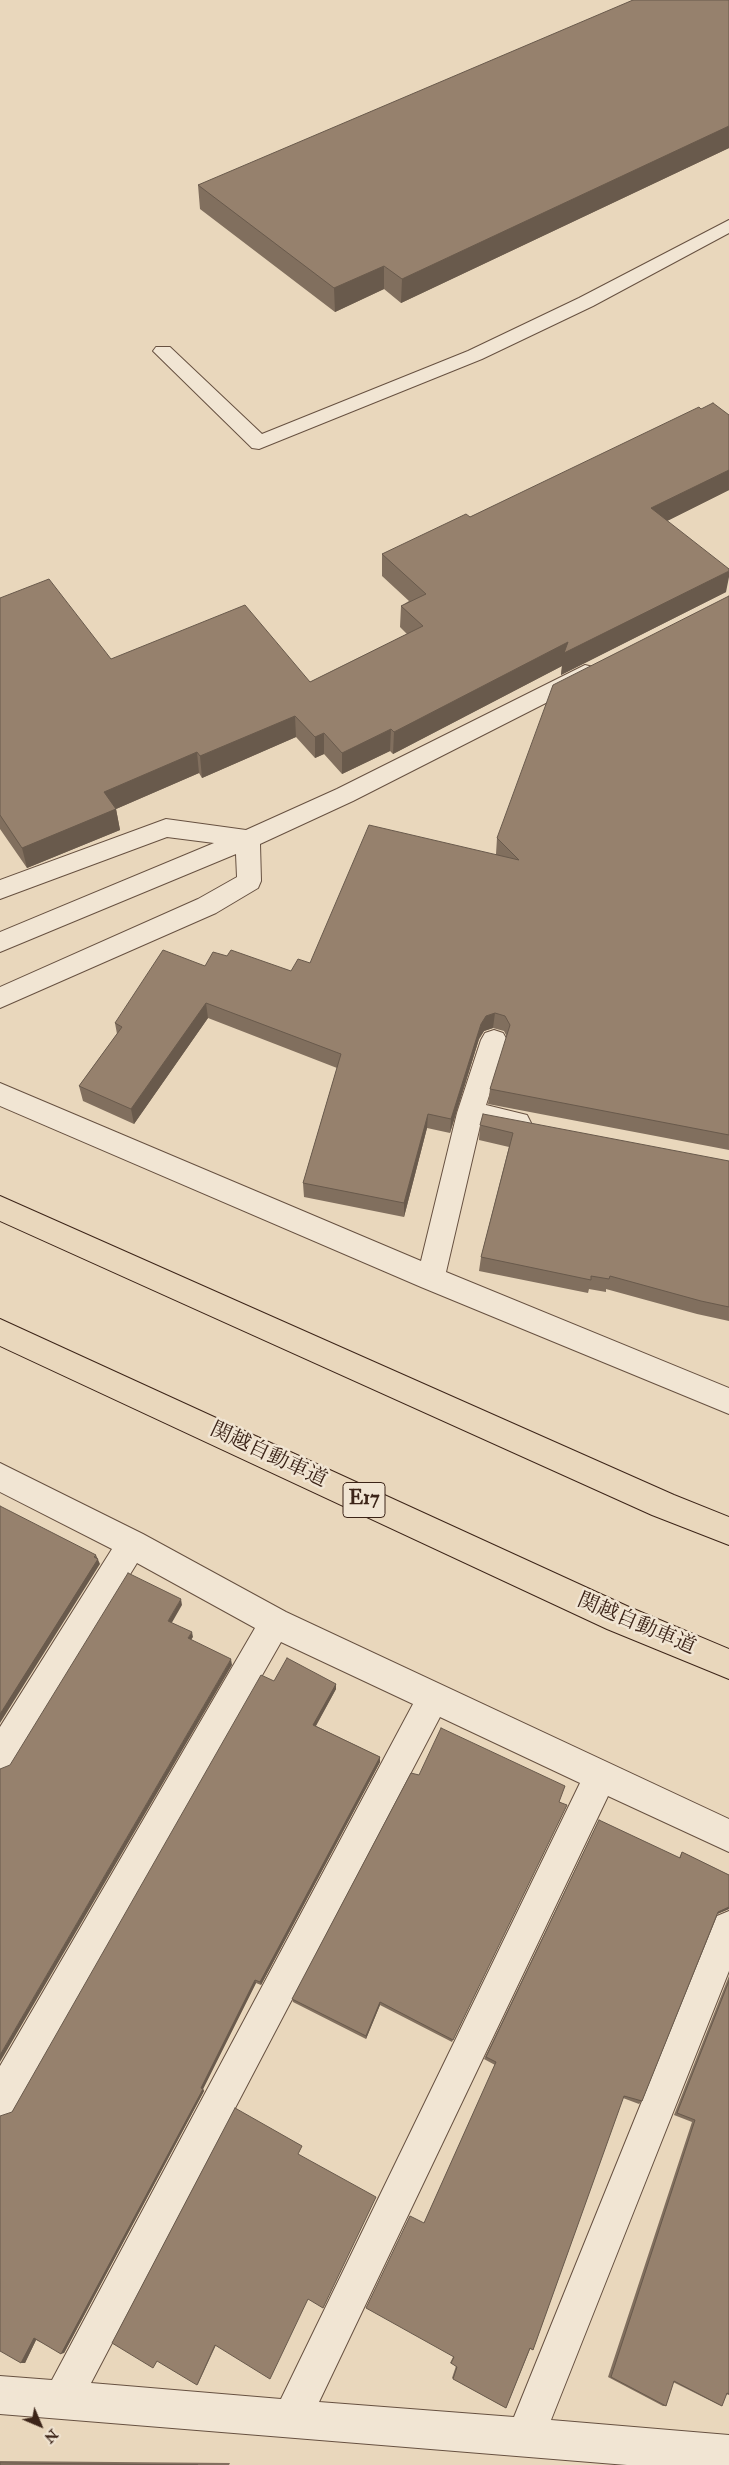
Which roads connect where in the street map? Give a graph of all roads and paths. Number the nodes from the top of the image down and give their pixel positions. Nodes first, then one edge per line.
1 (729, 226) edge
2 (163, 351) dead end
3 (602, 665) edge
4 (248, 839) junction
5 (0, 890) edge
6 (0, 942) edge
7 (0, 998) edge
8 (494, 1040) dead end
9 (0, 1094) edge
10 (470, 1114) junction
11 (537, 1126) edge
12 (0, 1208) edge
13 (431, 1278) junction
14 (0, 1332) edge
15 (729, 1401) edge
16 (0, 1477) edge
17 (729, 1531) edge
18 (132, 1544) junction
19 (275, 1623) junction
20 (729, 1664) edge
21 (433, 1698) junction
22 (0, 1757) edge
23 (600, 1776) junction
24 (729, 1836) edge
25 (729, 1928) edge
26 (0, 2100) edge
27 (0, 2395) edge
28 (62, 2400) junction
29 (291, 2419) junction
30 (525, 2437) junction
31 (729, 2454) edge

1 - 2 street
3 - 4 street
4 - 5 street
4 - 6 street
4 - 7 street
8 - 10 street
9 - 13 street
10 - 11 street
10 - 13 street
12 - 17 highway
13 - 15 street
14 - 20 highway, 関越自動車道 / E17
16 - 18 street
18 - 19 street
18 - 22 street
19 - 21 street
19 - 26 street
21 - 23 street
21 - 28 street
23 - 24 street
23 - 29 street
25 - 30 street
27 - 28 street
28 - 29 street
29 - 30 street
30 - 31 street

